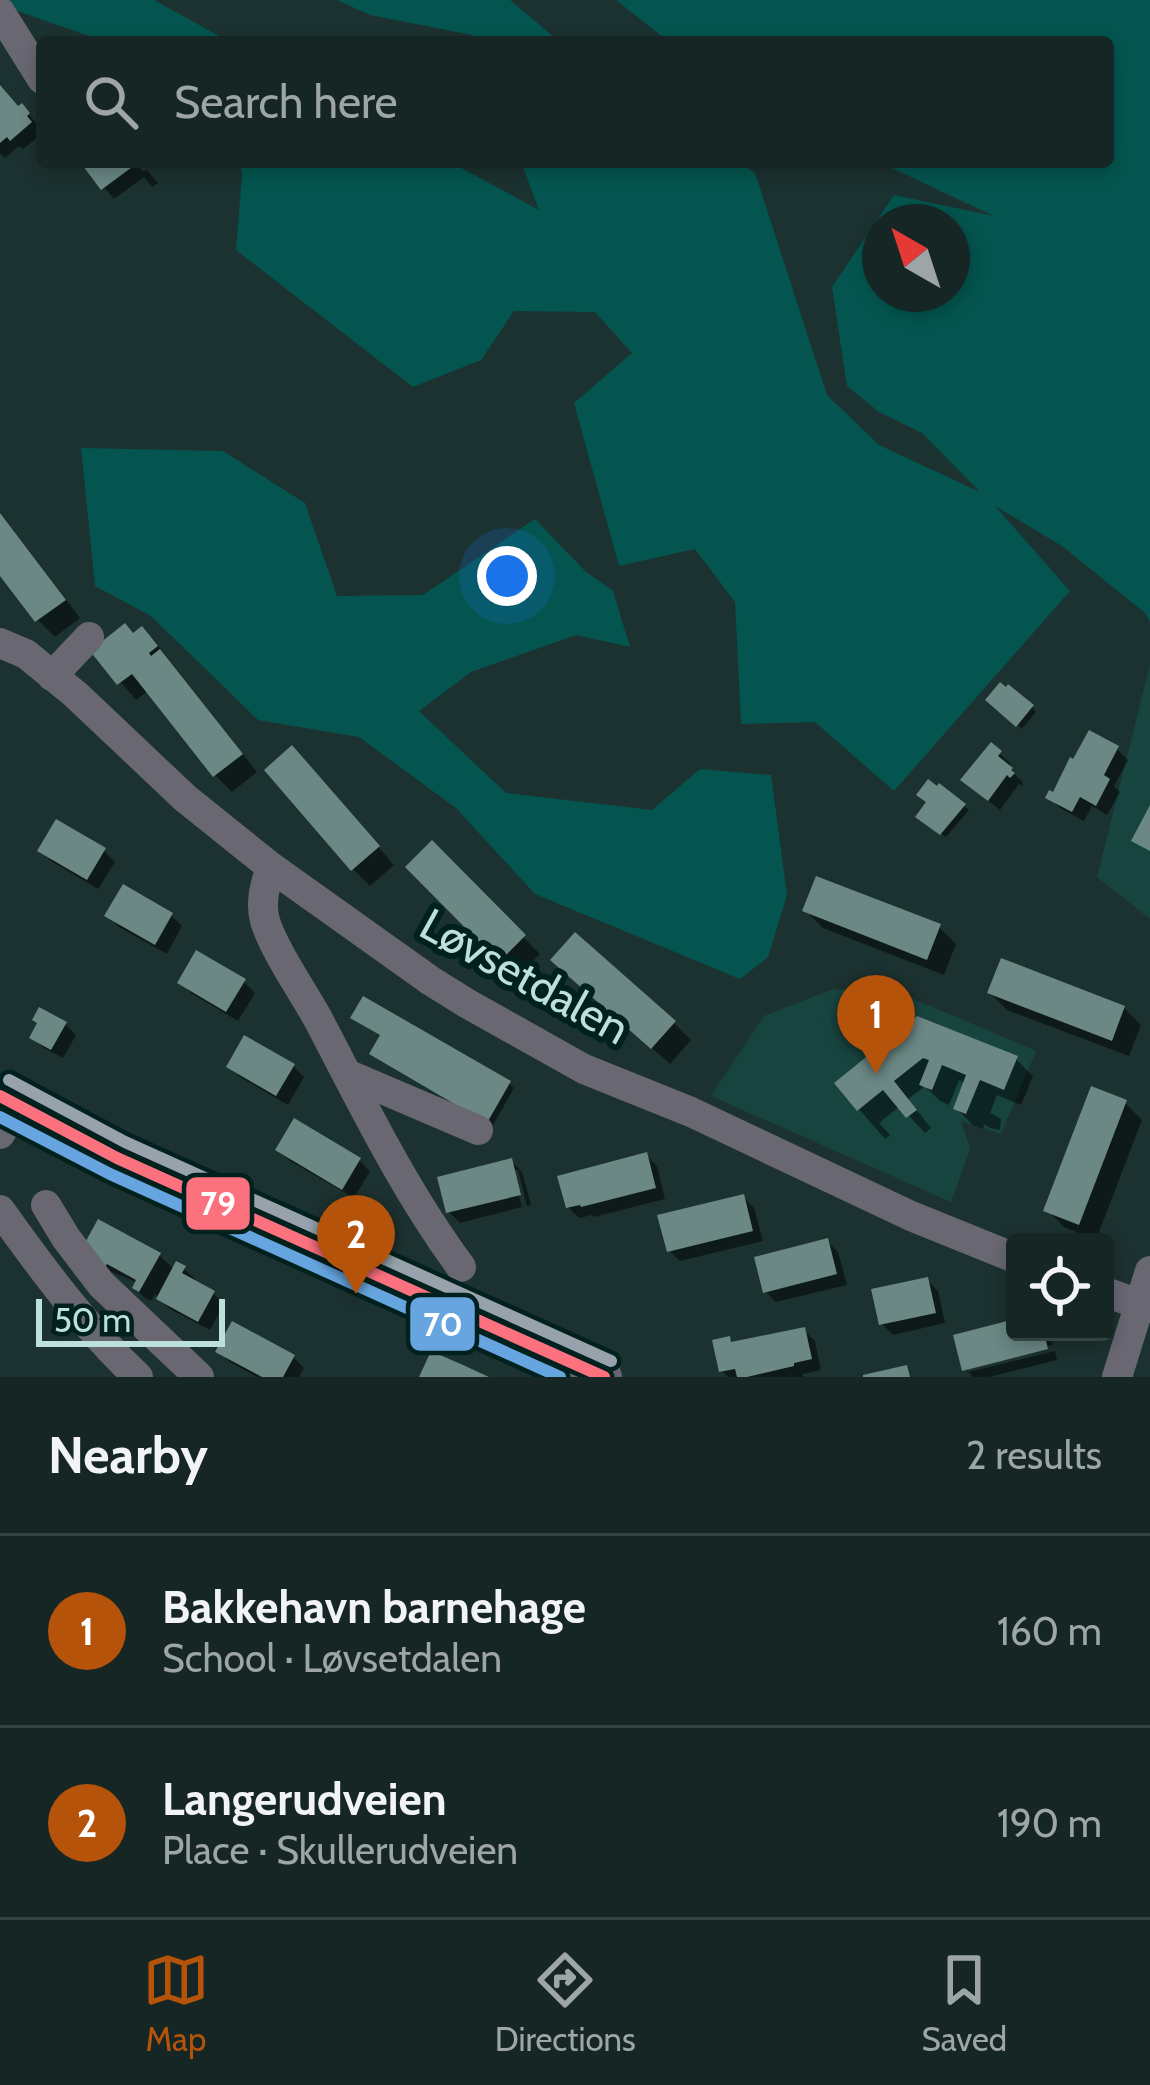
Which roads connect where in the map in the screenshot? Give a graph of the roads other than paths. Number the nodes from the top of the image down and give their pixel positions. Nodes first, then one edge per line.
1 (0, 12) edge
2 (36, 69) edge
3 (89, 637) dead end
4 (0, 643) edge
5 (52, 676) junction
6 (272, 867) junction
7 (347, 1074) junction
8 (6, 1112) edge
9 (478, 1130) dead end
10 (46, 1205) dead end
11 (0, 1210) edge
12 (1006, 1254) edge
13 (461, 1267) dead end
14 (1150, 1271) edge
15 (1114, 1295) edge
16 (1145, 1306) edge
17 (189, 1374) edge
18 (138, 1377) edge
19 (604, 1377) edge
20 (1117, 1377) edge

1 - 2 street
3 - 5 street
4 - 5 street, Løvsetdalen
5 - 6 street, Løvsetdalen
6 - 7 street
6 - 12 street, Løvsetdalen
7 - 9 street
7 - 13 street
8 - 19 main road
10 - 17 street
11 - 18 street
14 - 16 street
15 - 16 street
16 - 20 street

